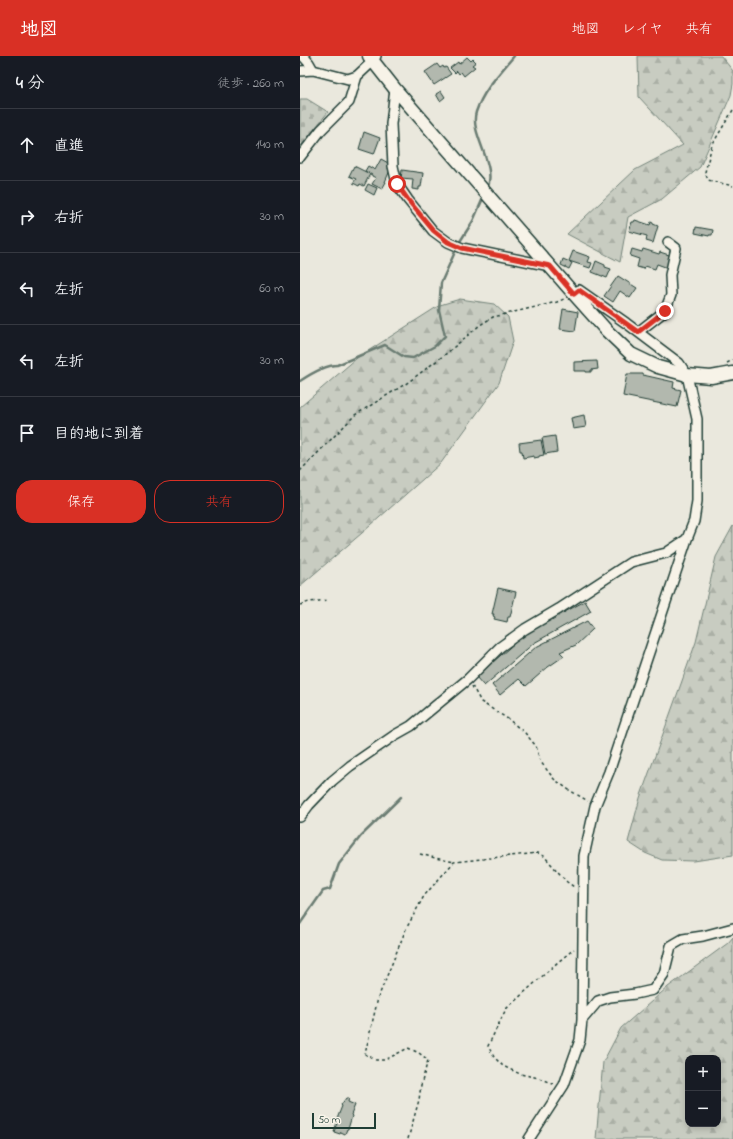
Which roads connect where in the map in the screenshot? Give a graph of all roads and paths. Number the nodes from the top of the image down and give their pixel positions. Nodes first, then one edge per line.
1 (303, 56) edge
2 (372, 58) edge
3 (313, 70) junction
4 (300, 71) edge
5 (358, 76) junction
6 (395, 89) junction
7 (733, 110) edge
8 (300, 157) edge
9 (733, 186) edge
10 (668, 242) dead end
11 (550, 266) junction
12 (574, 294) junction
13 (638, 332) junction
14 (733, 373) edge
15 (687, 376) junction
16 (300, 471) edge
17 (687, 539) junction
18 (329, 600) dead end
19 (300, 605) edge
20 (468, 679) junction
21 (595, 806) junction
22 (300, 817) edge
23 (420, 854) dead end
24 (454, 862) junction
25 (583, 889) junction
26 (733, 928) edge
27 (583, 942) junction
28 (582, 1020) junction
29 (562, 1088) junction
30 (408, 1139) edge
31 (529, 1139) edge

1 - 3 street
2 - 5 street
2 - 6 street
3 - 4 street
3 - 5 street
5 - 8 street
6 - 11 street
6 - 11 street
7 - 9 path
10 - 13 street
11 - 12 street
12 - 13 street
12 - 15 street
12 - 16 path
13 - 15 street
14 - 15 street
15 - 17 street
17 - 20 street
17 - 21 street
18 - 19 path
20 - 21 path
20 - 22 street
21 - 25 street
23 - 24 path
24 - 25 path
24 - 30 path
25 - 27 street
26 - 28 street
27 - 28 street
27 - 29 path
28 - 29 street
29 - 31 street

